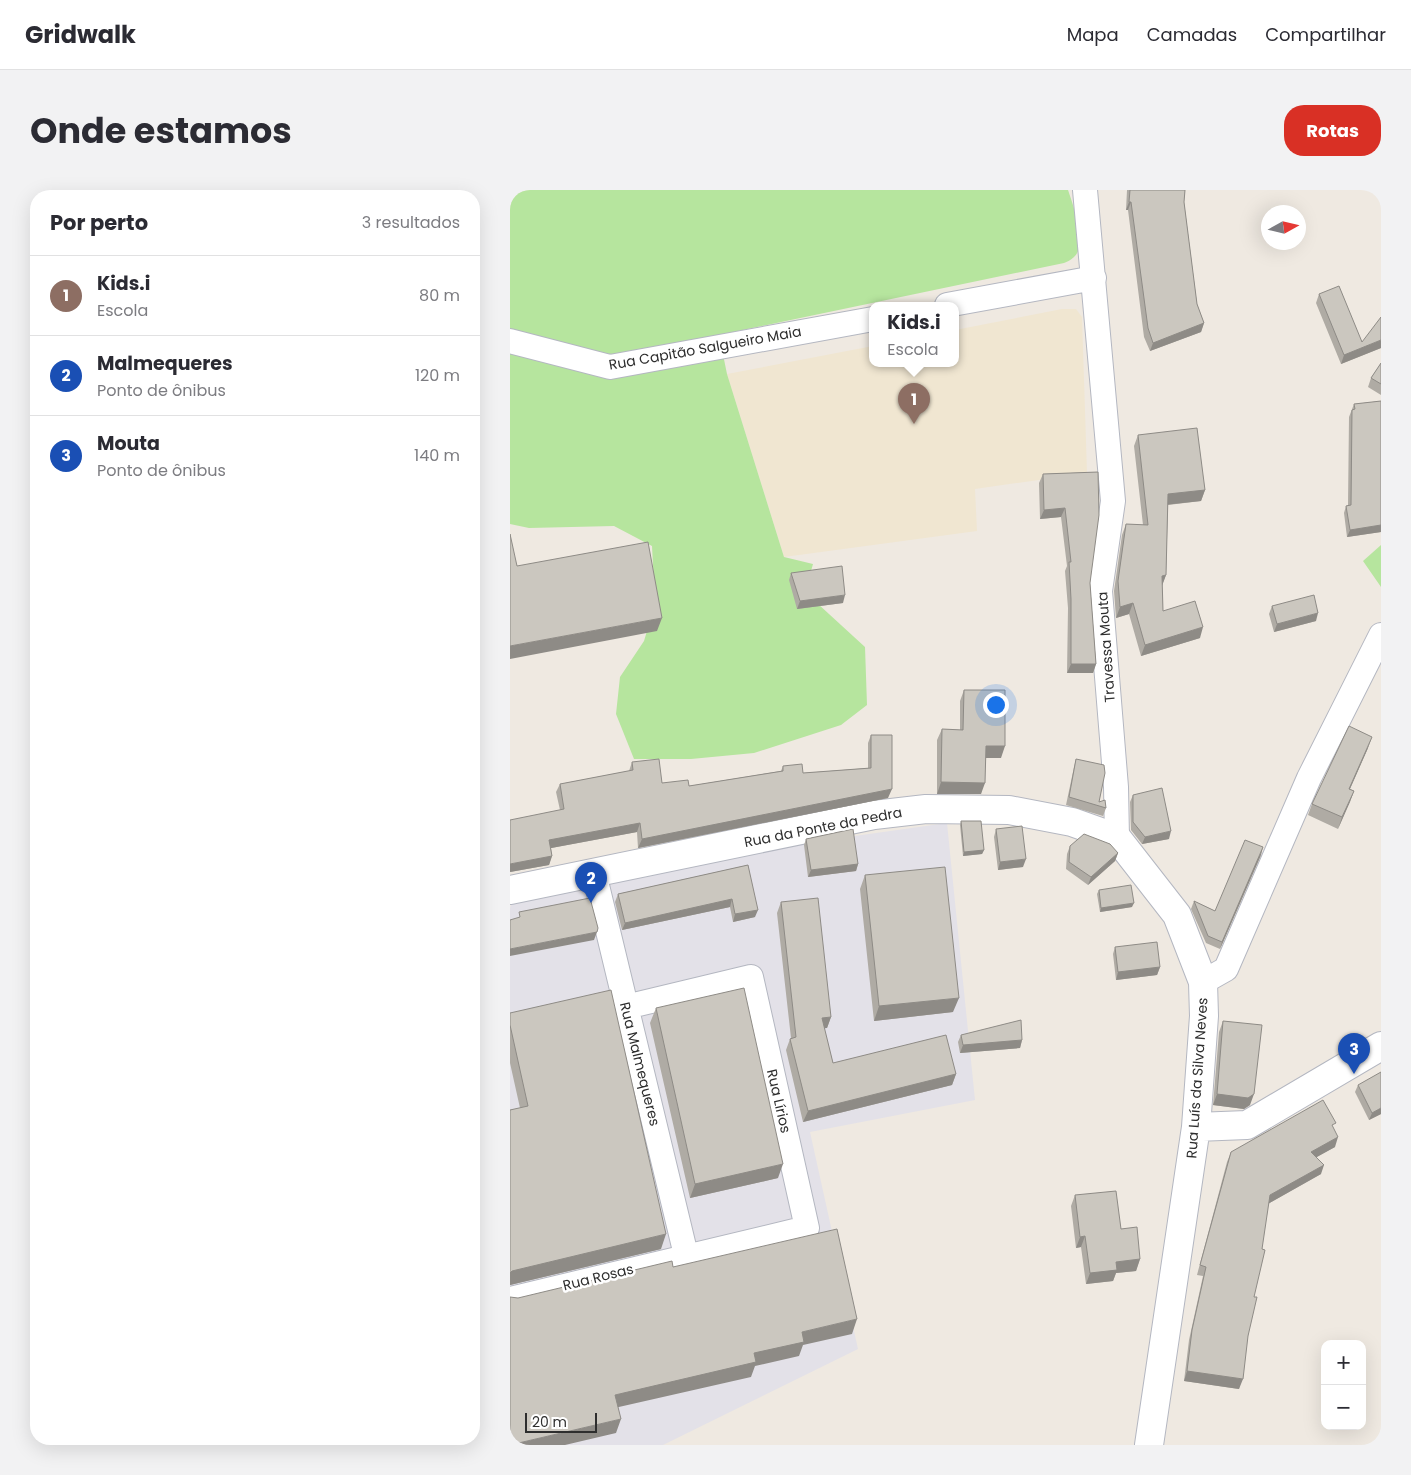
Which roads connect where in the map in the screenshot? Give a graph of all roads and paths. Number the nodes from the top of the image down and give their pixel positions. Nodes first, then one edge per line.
1 (1085, 190) edge
2 (1094, 278) junction
3 (959, 303) edge
4 (869, 320) edge
5 (510, 341) edge
6 (1381, 635) edge
7 (1117, 838) junction
8 (594, 873) junction
9 (510, 890) edge
10 (1202, 982) junction
11 (626, 1008) junction
12 (1381, 1046) edge
13 (1196, 1127) junction
14 (686, 1255) junction
15 (510, 1299) edge
16 (1149, 1445) edge

1 - 2 street, Travessa Mouta
2 - 3 street
2 - 7 street, Travessa Mouta
4 - 5 street, Rua Capitão Salgueiro Maia
6 - 10 street, Rua Luís da Silva Neves
7 - 8 street, Rua da Ponte da Pedra
7 - 10 street
8 - 9 street, Rua da Ponte da Pedra
8 - 11 street, Rua Malmequeres
10 - 13 street, Rua Luís da Silva Neves
11 - 14 street, Rua Malmequeres
11 - 14 street, Rua Lírios
12 - 13 street
13 - 16 street, Rua Luís da Silva Neves
14 - 15 street, Rua Rosas

